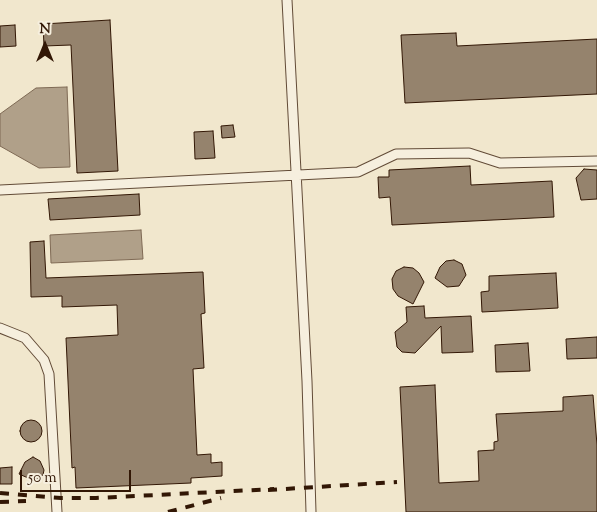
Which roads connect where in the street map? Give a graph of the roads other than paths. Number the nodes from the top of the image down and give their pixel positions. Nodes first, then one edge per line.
1 (287, 0) edge
2 (597, 161) edge
3 (296, 176) junction
4 (0, 190) edge
5 (0, 328) edge
6 (57, 512) edge
7 (311, 512) edge

1 - 3 lane
2 - 3 lane
3 - 4 lane
3 - 7 lane
5 - 6 lane

